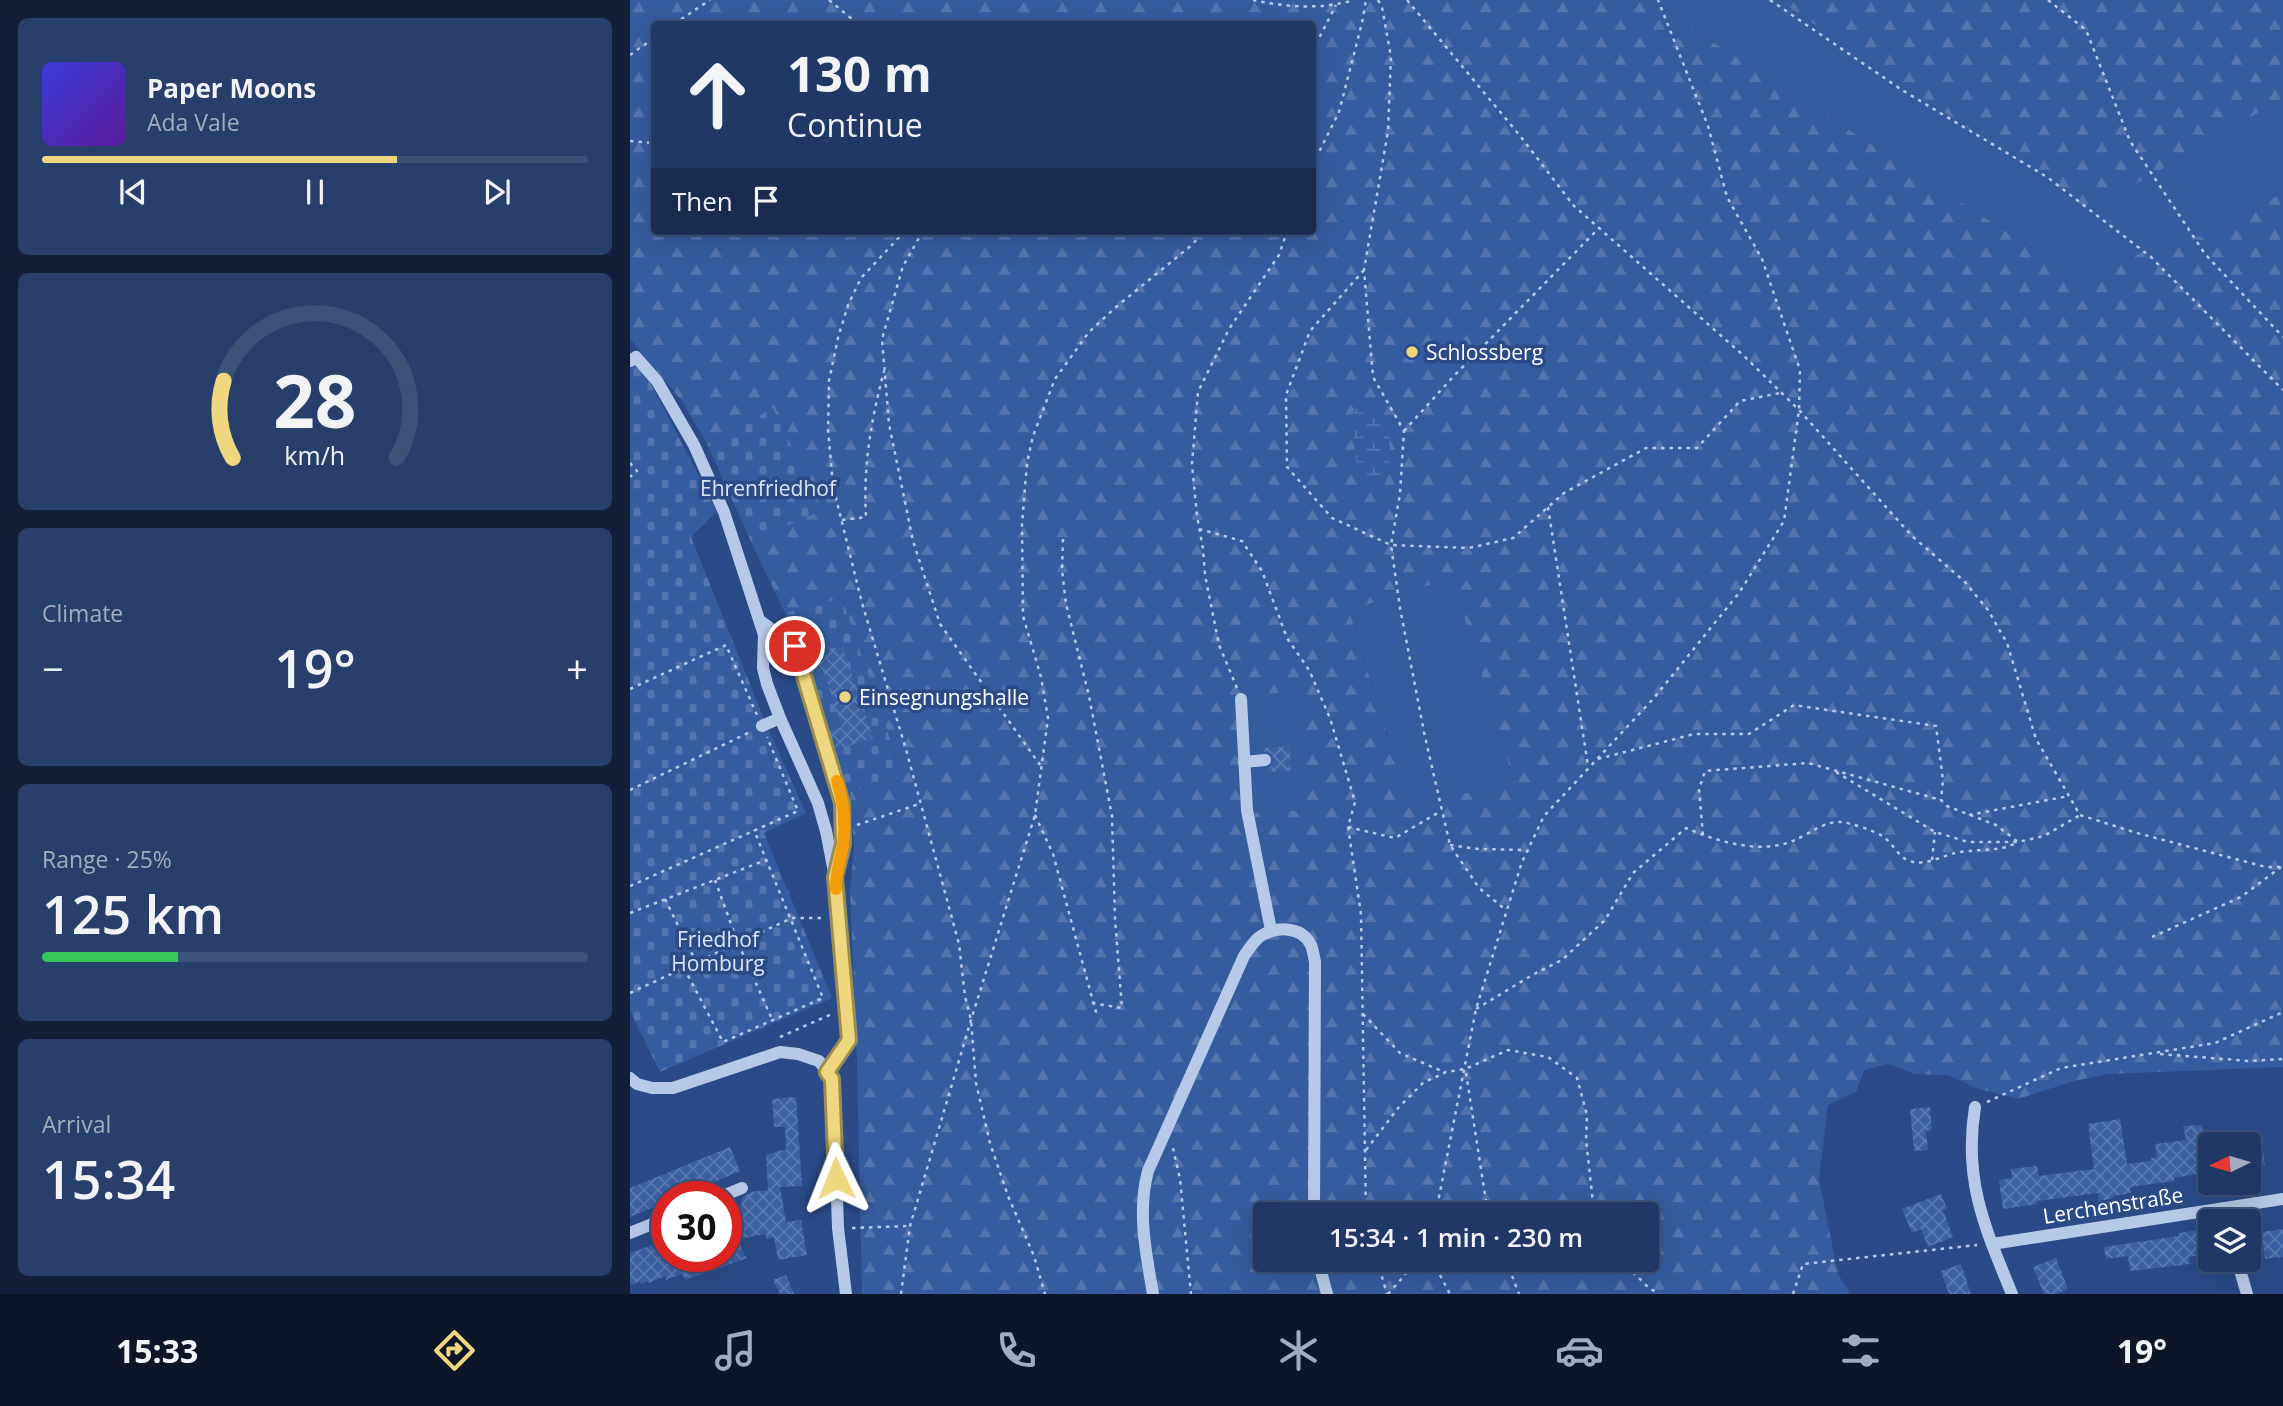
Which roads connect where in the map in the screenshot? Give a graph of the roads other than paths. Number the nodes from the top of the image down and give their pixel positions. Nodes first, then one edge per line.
1 (633, 359) edge
2 (760, 620) junction
3 (1241, 699) road end
4 (780, 718) junction
5 (762, 726) road end
6 (1265, 760) dead end
7 (1244, 762) junction
8 (835, 877) junction
9 (1272, 930) junction
10 (827, 1072) junction
11 (630, 1078) edge
12 (1975, 1107) road end
13 (2283, 1199) edge
14 (1314, 1202) edge
15 (2221, 1208) joint
16 (651, 1224) edge
17 (630, 1233) edge
18 (1992, 1244) junction
19 (1321, 1272) edge
20 (2241, 1272) edge
21 (846, 1294) edge
22 (1153, 1294) edge
23 (1327, 1294) edge
24 (2012, 1294) edge
25 (2247, 1294) edge

1 - 2 street
2 - 4 street
2 - 8 street
3 - 7 street
4 - 5 street
4 - 8 street
6 - 7 street
7 - 9 street
8 - 10 street
9 - 14 street
9 - 22 street
10 - 11 street
10 - 21 street
12 - 18 street
13 - 15 street, Lerchenstraße
15 - 18 street, Lerchenstraße
16 - 17 street
18 - 24 street
19 - 23 street
20 - 25 street

